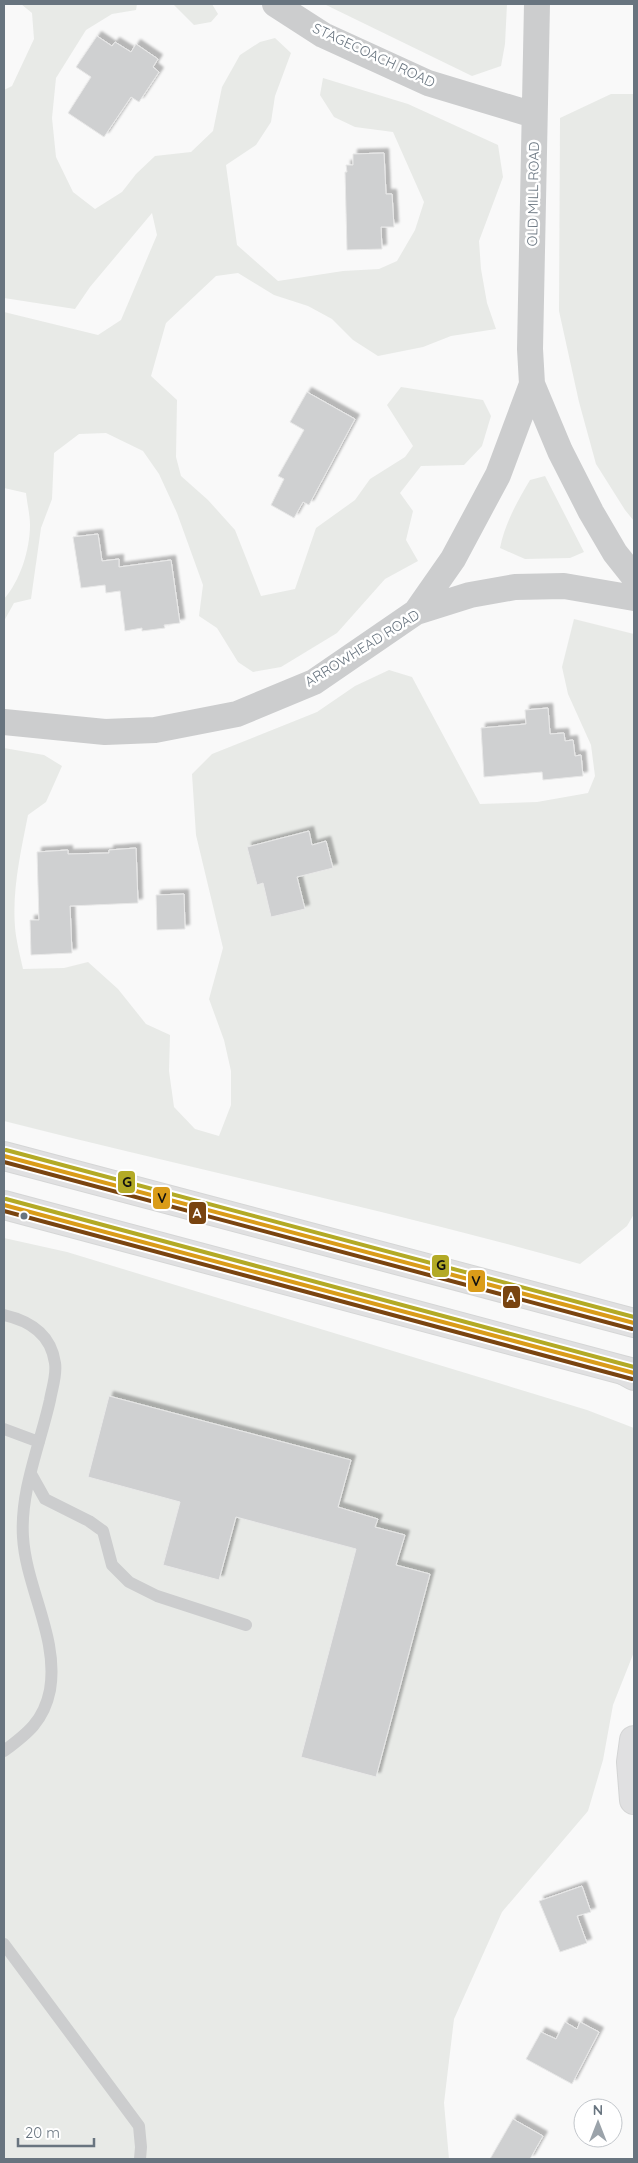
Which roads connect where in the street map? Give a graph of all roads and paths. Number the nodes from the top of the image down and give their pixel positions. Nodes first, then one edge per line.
1 (275, 4) edge
2 (537, 4) edge
3 (534, 115) junction
4 (532, 384) junction
5 (634, 577) edge
6 (634, 598) edge
7 (416, 612) junction
8 (4, 722) edge
9 (4, 1156) edge
10 (4, 1205) edge
11 (4, 1315) edge
12 (634, 1323) edge
13 (631, 1373) edge
14 (4, 1429) edge
15 (39, 1442) junction
16 (31, 1474) junction
17 (246, 1624) dead end
18 (634, 1740) edge
19 (4, 1752) edge
20 (634, 1800) edge
21 (4, 1944) edge
22 (140, 2159) edge

1 - 3 street, STAGECOACH ROAD
2 - 3 street, OLD MILL ROAD
3 - 4 street, OLD MILL ROAD
4 - 5 street, OLD MILL ROAD
4 - 7 street, OLD MILL ROAD
6 - 7 street, ARROWHEAD ROAD
7 - 8 street, ARROWHEAD ROAD
9 - 12 main road
10 - 13 main road
11 - 15 lane
14 - 15 lane
15 - 16 lane
16 - 17 lane
16 - 19 lane
18 - 20 main road
21 - 22 lane

